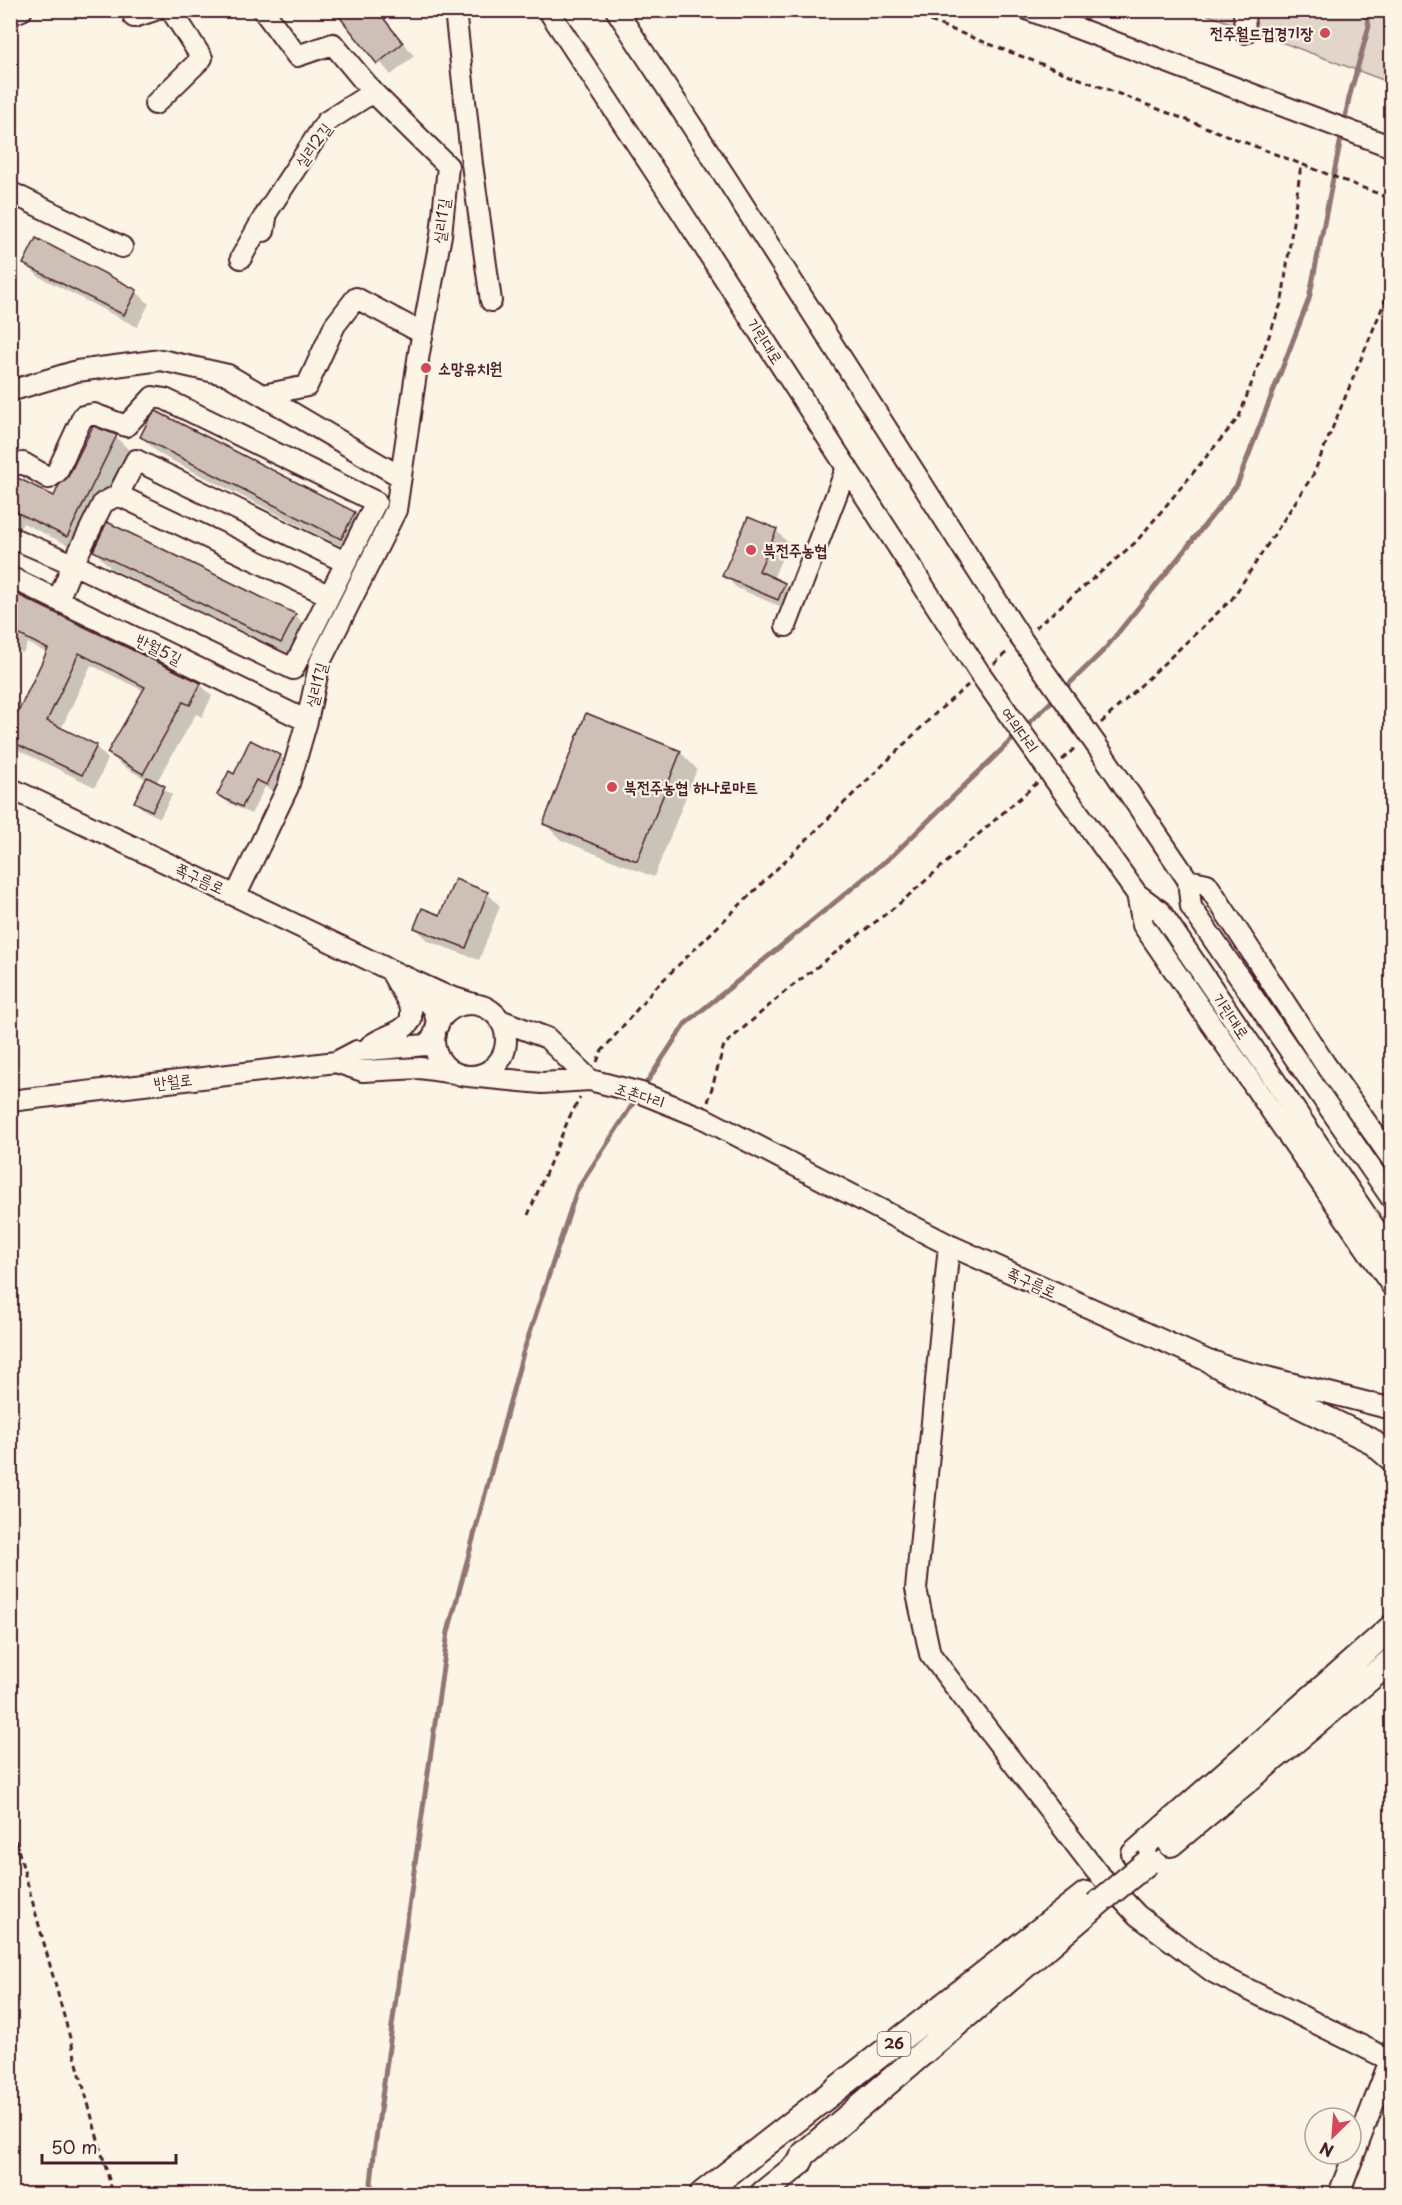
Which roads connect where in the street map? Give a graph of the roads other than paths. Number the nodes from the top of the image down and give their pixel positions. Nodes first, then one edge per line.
1 (22, 10) edge
2 (155, 10) edge
3 (171, 10) edge
4 (263, 10) edge
5 (455, 10) edge
6 (548, 10) edge
7 (616, 10) edge
8 (1029, 10) edge
9 (1244, 10) edge
10 (10, 15) edge
11 (134, 17) dead end
12 (1245, 33) dead end
13 (373, 92) junction
14 (155, 104) dead end
15 (1392, 147) edge
16 (472, 164) junction
17 (448, 166) junction
18 (10, 192) edge
19 (267, 212) junction
20 (264, 231) dead end
21 (122, 247) dead end
22 (241, 258) dead end
23 (491, 301) dead end
24 (422, 333) junction
25 (10, 391) edge
26 (263, 395) junction
27 (10, 465) edge
28 (847, 467) junction
29 (401, 477) junction
30 (118, 495) junction
31 (10, 537) edge
32 (345, 562) junction
33 (73, 564) junction
34 (10, 577) edge
35 (328, 596) junction
36 (58, 600) junction
37 (786, 626) dead end
38 (980, 674) joint
39 (307, 721) junction
40 (1060, 787) joint
41 (10, 788) edge
42 (1188, 880) junction
43 (1137, 894) junction
44 (236, 895) junction
45 (390, 970) junction
46 (473, 1004) junction
47 (500, 1020) junction
48 (436, 1030) junction
49 (366, 1050) junction
50 (336, 1062) junction
51 (462, 1075) junction
52 (590, 1080) junction
53 (10, 1101) edge
54 (690, 1112) joint
55 (1392, 1159) edge
56 (1392, 1199) edge
57 (949, 1245) junction
58 (1392, 1253) edge
59 (1392, 1286) edge
60 (1215, 1364) junction
61 (1392, 1405) edge
62 (1392, 1459) edge
63 (1392, 1627) edge
64 (1392, 1660) edge
65 (1141, 1858) junction
66 (1091, 1899) junction
67 (1391, 2059) edge
68 (804, 2154) junction
69 (702, 2194) edge
70 (743, 2194) edge
71 (762, 2194) edge
72 (1339, 2194) edge

1 - 10 street
2 - 11 street
3 - 14 street
4 - 13 street
5 - 16 street, 실리1길
6 - 28 street, 기린대로
7 - 42 street, 기린대로, bridge
8 - 15 street
9 - 12 street
13 - 17 street
13 - 19 street, 실리2길
16 - 17 street
16 - 23 street, 실리1길
17 - 24 street, 실리1길
18 - 21 street
19 - 20 street, 실리2길
19 - 22 street, 실리2길
24 - 26 street
24 - 29 street, 실리1길
25 - 26 street
26 - 29 street
27 - 32 street
28 - 37 street
28 - 38 street, 기린대로
29 - 39 street, 실리1길
30 - 32 street
30 - 33 street
30 - 35 street
31 - 33 street
32 - 35 street
33 - 35 street
33 - 36 street
34 - 36 street, 반월5길
36 - 39 street, 반월5길
38 - 40 street, 여의다리, bridge
39 - 44 street, 실리1길
40 - 43 street, 기린대로
41 - 44 street, 쪽구름로
42 - 55 street
42 - 56 street, 기린대로
43 - 58 street, 기린대로
43 - 59 street
44 - 45 street, 쪽구름로
45 - 46 street
45 - 48 street
45 - 49 street
46 - 47 street
46 - 48 street
47 - 51 street
47 - 52 street
48 - 49 street
48 - 51 street
49 - 50 street
50 - 51 street
50 - 53 street, 반월로
51 - 52 street
52 - 54 street, 조촌다리
54 - 57 street, 쪽구름로
57 - 60 street, 쪽구름로
57 - 67 street
60 - 61 street, 쪽구름로
60 - 62 main road
63 - 65 main road, 26
64 - 65 main road, 26
65 - 66 main road, 26
66 - 68 main road, 26
66 - 69 main road, 26
67 - 72 street
68 - 70 main road, 26
68 - 71 main road

